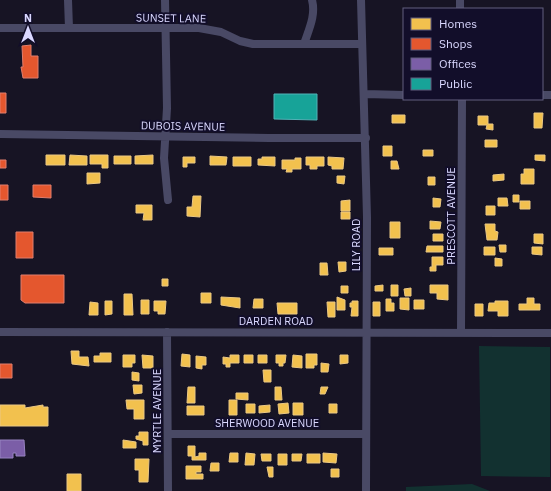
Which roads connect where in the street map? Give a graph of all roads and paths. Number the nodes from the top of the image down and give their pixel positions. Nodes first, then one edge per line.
1 (68, 0) edge
2 (165, 0) edge
3 (312, 0) edge
4 (361, 0) edge
5 (0, 28) edge
6 (69, 28) junction
7 (165, 28) junction
8 (304, 44) junction
9 (362, 44) junction
10 (365, 94) junction
11 (403, 94) edge
12 (462, 100) edge
13 (0, 134) edge
14 (165, 137) junction
15 (366, 138) junction
16 (168, 200) dead end
17 (0, 332) edge
18 (167, 332) junction
19 (367, 332) junction
20 (551, 332) edge
21 (461, 333) junction
22 (168, 434) junction
23 (365, 434) junction
24 (168, 491) edge
25 (366, 491) edge

1 - 6 street
2 - 7 street
3 - 8 street
4 - 9 street, LILY ROAD
5 - 6 street, SUNSET LANE
6 - 7 street, SUNSET LANE
7 - 8 street, SUNSET LANE
7 - 14 street
8 - 9 street, SUNSET LANE
9 - 10 street, LILY ROAD
10 - 11 street
10 - 15 street, LILY ROAD
12 - 21 street, PRESCOTT AVENUE
13 - 14 street, DUBOIS AVENUE
14 - 15 street, DUBOIS AVENUE
14 - 16 street
15 - 19 street, LILY ROAD
17 - 18 street, DARDEN ROAD
18 - 19 street, DARDEN ROAD
18 - 22 street, MYRTLE AVENUE
19 - 21 street, DARDEN ROAD
19 - 23 street, LILY ROAD
20 - 21 street, DARDEN ROAD
22 - 23 street, SHERWOOD AVENUE
22 - 24 street, MYRTLE AVENUE
23 - 25 street, LILY ROAD

